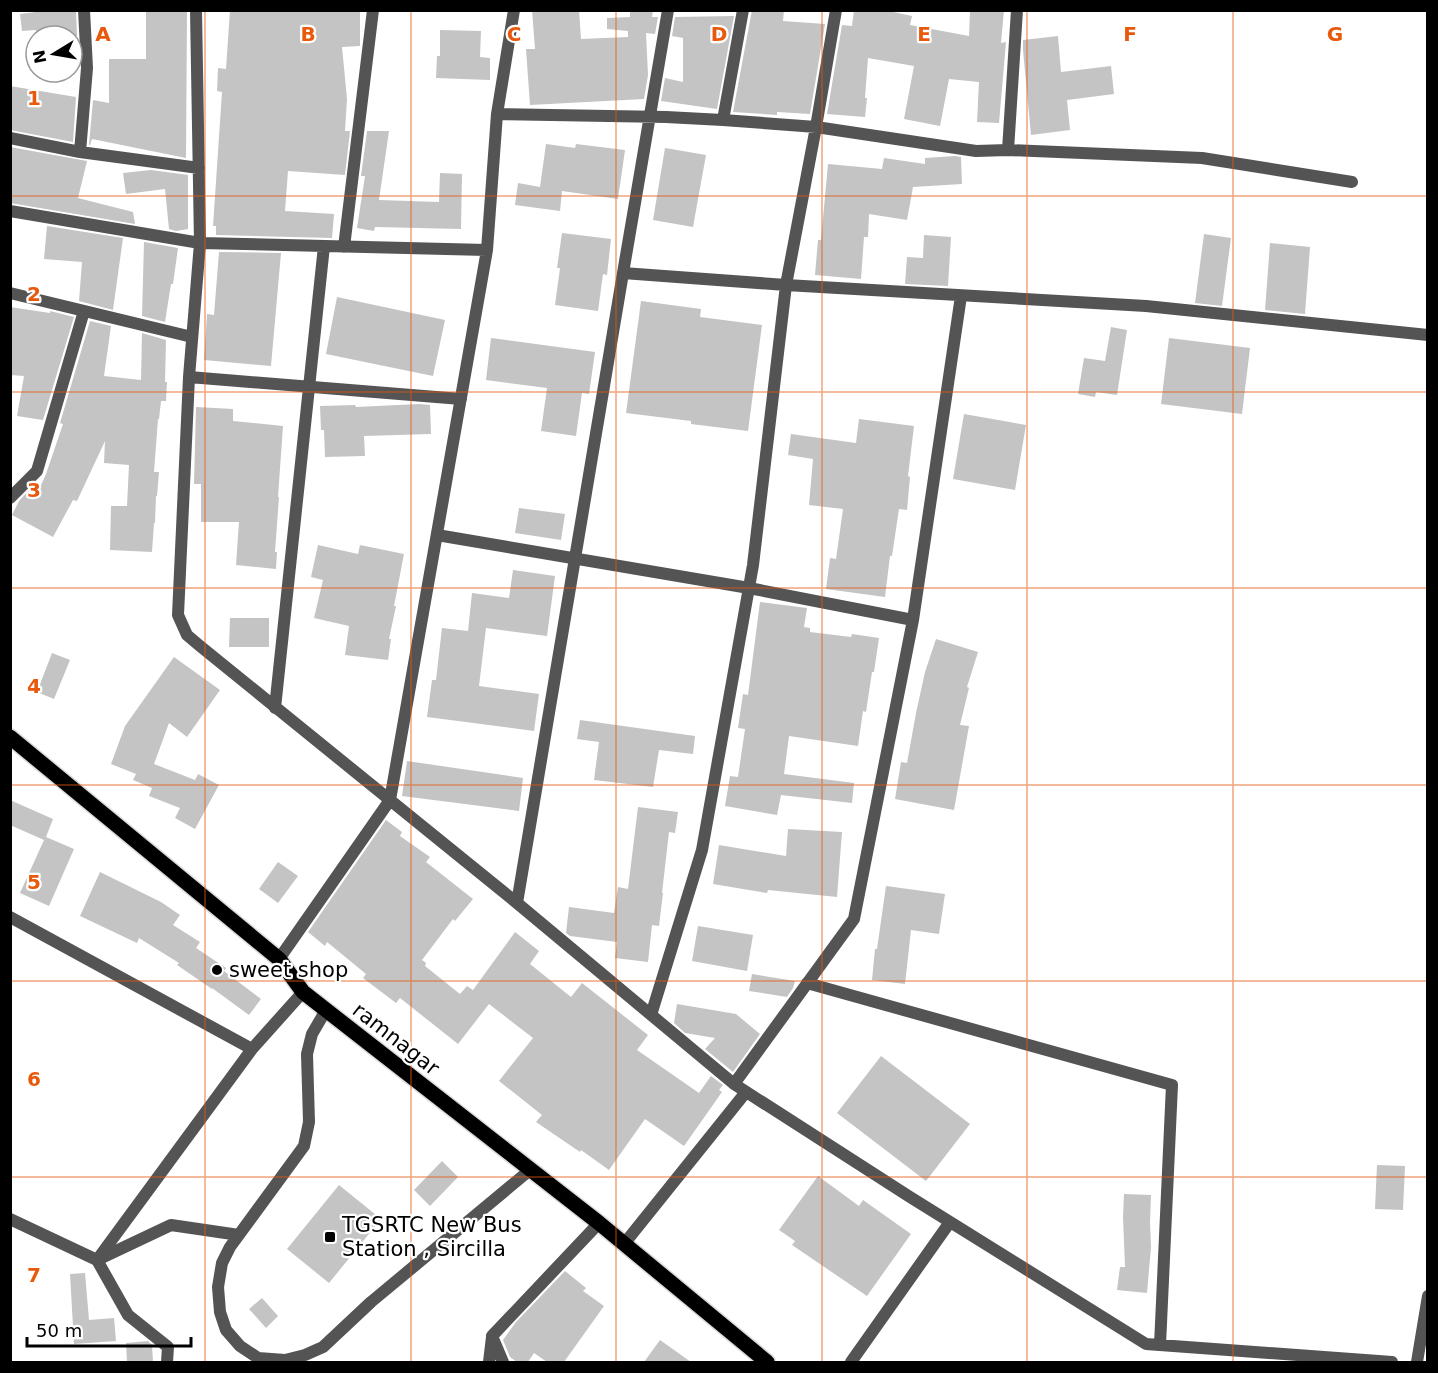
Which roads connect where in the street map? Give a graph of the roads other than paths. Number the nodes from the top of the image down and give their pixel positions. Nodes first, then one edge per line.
1 (84, 10) edge
2 (196, 10) edge
3 (373, 10) edge
4 (514, 10) edge
5 (668, 10) edge
6 (743, 10) edge
7 (836, 10) edge
8 (1017, 10) edge
9 (497, 114) junction
10 (650, 116) junction
11 (723, 120) junction
12 (816, 127) junction
13 (10, 138) edge
14 (1008, 150) junction
15 (80, 152) junction
16 (198, 168) junction
17 (1352, 182) dead end
18 (10, 210) edge
19 (200, 243) junction
20 (324, 246) junction
21 (344, 247) junction
22 (487, 250) junction
23 (623, 273) junction
24 (786, 285) junction
25 (10, 293) edge
26 (961, 296) junction
27 (84, 311) junction
28 (1428, 335) edge
29 (192, 337) junction
30 (189, 377) junction
31 (309, 387) junction
32 (460, 399) junction
33 (10, 498) edge
34 (437, 535) junction
35 (575, 559) junction
36 (749, 588) junction
37 (913, 620) junction
38 (275, 708) junction
39 (10, 737) edge
40 (390, 800) junction
41 (517, 903) junction
42 (10, 917) edge
43 (279, 959) junction
44 (807, 983) junction
45 (303, 992) junction
46 (326, 1010) junction
47 (651, 1015) junction
48 (252, 1049) junction
49 (734, 1084) junction
50 (746, 1092) junction
51 (530, 1170) junction
52 (10, 1219) edge
53 (950, 1222) junction
54 (599, 1224) junction
55 (239, 1235) junction
56 (624, 1244) junction
57 (98, 1260) junction
58 (1428, 1296) edge
59 (492, 1336) junction
60 (1160, 1345) junction
61 (167, 1362) edge
62 (489, 1362) edge
63 (502, 1362) edge
64 (767, 1362) edge
65 (850, 1362) edge
66 (1392, 1362) edge
67 (1417, 1362) edge

1 - 15 street
2 - 16 street
3 - 21 street
4 - 9 street
5 - 10 street
6 - 11 street
7 - 12 street
8 - 14 street
9 - 10 street
9 - 22 street
10 - 11 street
10 - 23 street
11 - 12 street
12 - 14 street
12 - 24 street
13 - 15 street
14 - 17 street
15 - 16 street
16 - 19 street
18 - 19 street
19 - 20 street
19 - 29 street
20 - 21 street
20 - 31 street
21 - 22 street
22 - 32 street
23 - 24 street
23 - 35 street
24 - 26 street
24 - 36 street
25 - 27 street
26 - 28 street
26 - 37 street
27 - 29 street
27 - 33 street
29 - 30 street
30 - 31 street
30 - 38 street
31 - 32 street
31 - 38 street
32 - 34 street
34 - 35 street
34 - 40 street
35 - 36 street
35 - 41 street
36 - 37 street
36 - 47 street
37 - 44 street
38 - 40 street
39 - 43 main road, ramnagar
40 - 41 street
40 - 43 street
41 - 47 street
42 - 48 street
43 - 45 main road, ramnagar
44 - 49 street
44 - 60 street
45 - 46 main road, ramnagar
45 - 48 street
46 - 51 main road, ramnagar
46 - 55 street
47 - 49 street
48 - 57 street
49 - 50 street
50 - 53 street
50 - 56 street
51 - 54 main road, ramnagar
51 - 55 street
52 - 57 street
53 - 60 street
53 - 65 street
54 - 56 main road, ramnagar
54 - 59 street
55 - 57 street
56 - 64 main road, ramnagar
57 - 61 street
58 - 67 street
59 - 62 street
59 - 63 street
60 - 66 street

